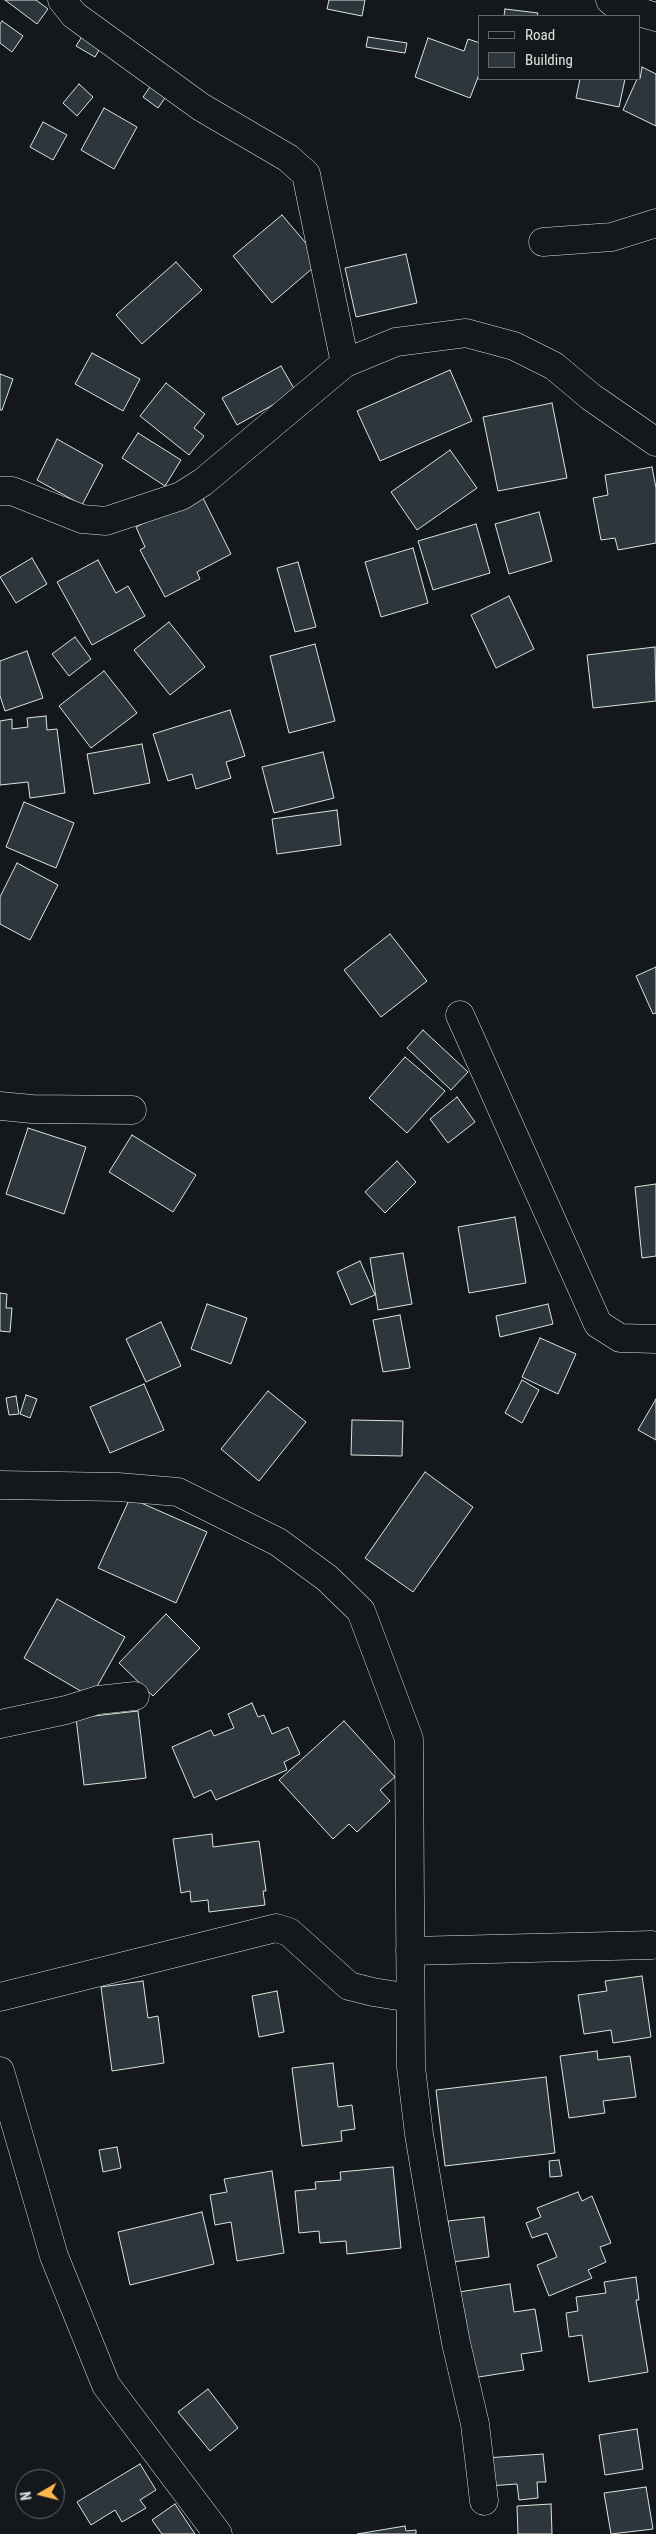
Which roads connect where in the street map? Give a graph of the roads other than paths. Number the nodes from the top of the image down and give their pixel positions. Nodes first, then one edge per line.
1 (610, 0) edge
2 (74, 5) edge
3 (656, 17) edge
4 (656, 223) edge
5 (543, 242) dead end
6 (345, 363) junction
7 (656, 442) edge
8 (0, 491) edge
9 (460, 1015) dead end
10 (0, 1106) edge
11 (132, 1110) dead end
12 (656, 1339) edge
13 (0, 1485) edge
14 (135, 1696) dead end
15 (0, 1724) edge
16 (652, 1945) dead end
17 (410, 1951) junction
18 (0, 1997) edge
19 (410, 1998) junction
20 (1, 2077) edge
21 (484, 2501) dead end
22 (218, 2534) edge

1 - 3 street
2 - 6 street
4 - 5 street
6 - 7 street
6 - 8 street
9 - 12 street
10 - 11 street
13 - 17 street
14 - 15 street
16 - 17 street
17 - 19 street
18 - 19 street
19 - 21 street
20 - 22 street

